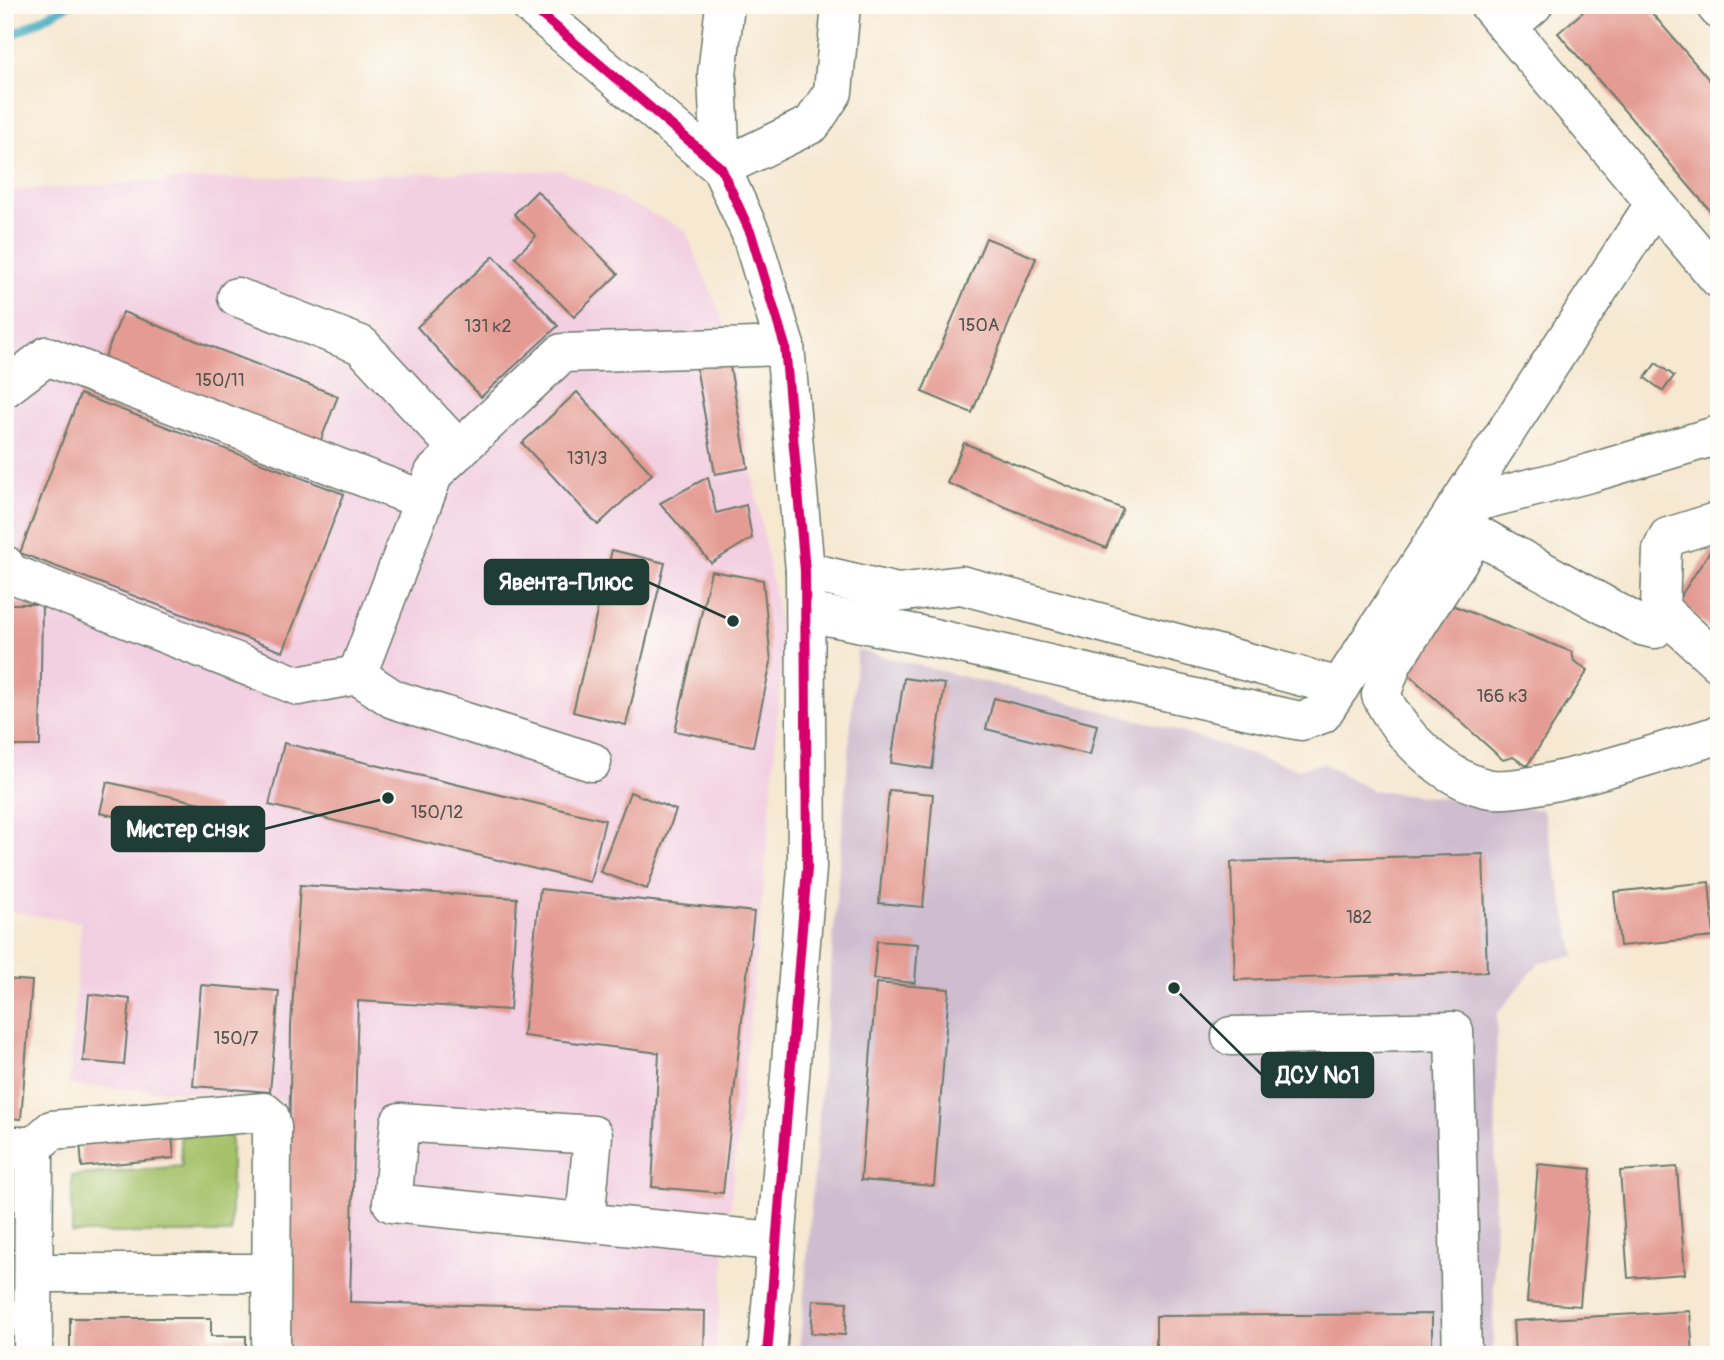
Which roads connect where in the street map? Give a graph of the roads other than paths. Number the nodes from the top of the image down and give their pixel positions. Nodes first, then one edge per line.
1 (530, 5) edge
2 (725, 5) edge
3 (841, 5) edge
4 (1715, 5) edge
5 (1719, 10) edge
6 (1510, 13) edge
7 (721, 168) junction
8 (1655, 203) junction
9 (1719, 279) edge
10 (237, 297) dead end
11 (785, 346) junction
12 (5, 388) edge
13 (1719, 435) edge
14 (459, 450) junction
15 (423, 500) junction
16 (1460, 506) junction
17 (1719, 521) edge
18 (5, 565) edge
19 (805, 571) junction
20 (1660, 609) junction
21 (806, 612) junction
22 (1719, 663) edge
23 (358, 675) junction
24 (1340, 687) junction
25 (1719, 735) edge
26 (592, 762) dead end
27 (1231, 1036) dead end
28 (24, 1150) edge
29 (81, 1154) dead end
30 (584, 1222) junction
31 (774, 1241) junction
32 (271, 1273) junction
33 (24, 1283) edge
34 (33, 1355) edge
35 (271, 1355) edge
36 (767, 1355) edge
37 (1462, 1355) edge

1 - 7 street
2 - 7 street
3 - 7 street
4 - 5 street
6 - 8 street
7 - 11 street
8 - 9 street
8 - 16 street
10 - 14 street
11 - 14 street
11 - 19 street
12 - 15 street
13 - 16 street
14 - 15 street
15 - 23 street
16 - 24 street
17 - 20 street
18 - 23 street
19 - 21 street
19 - 24 street
20 - 22 street
20 - 25 street
21 - 24 street
21 - 31 street
23 - 26 street
27 - 37 street
28 - 29 street
28 - 32 street
28 - 33 street
30 - 30 street
30 - 31 street
31 - 36 street
32 - 33 street
32 - 35 street
33 - 34 street

